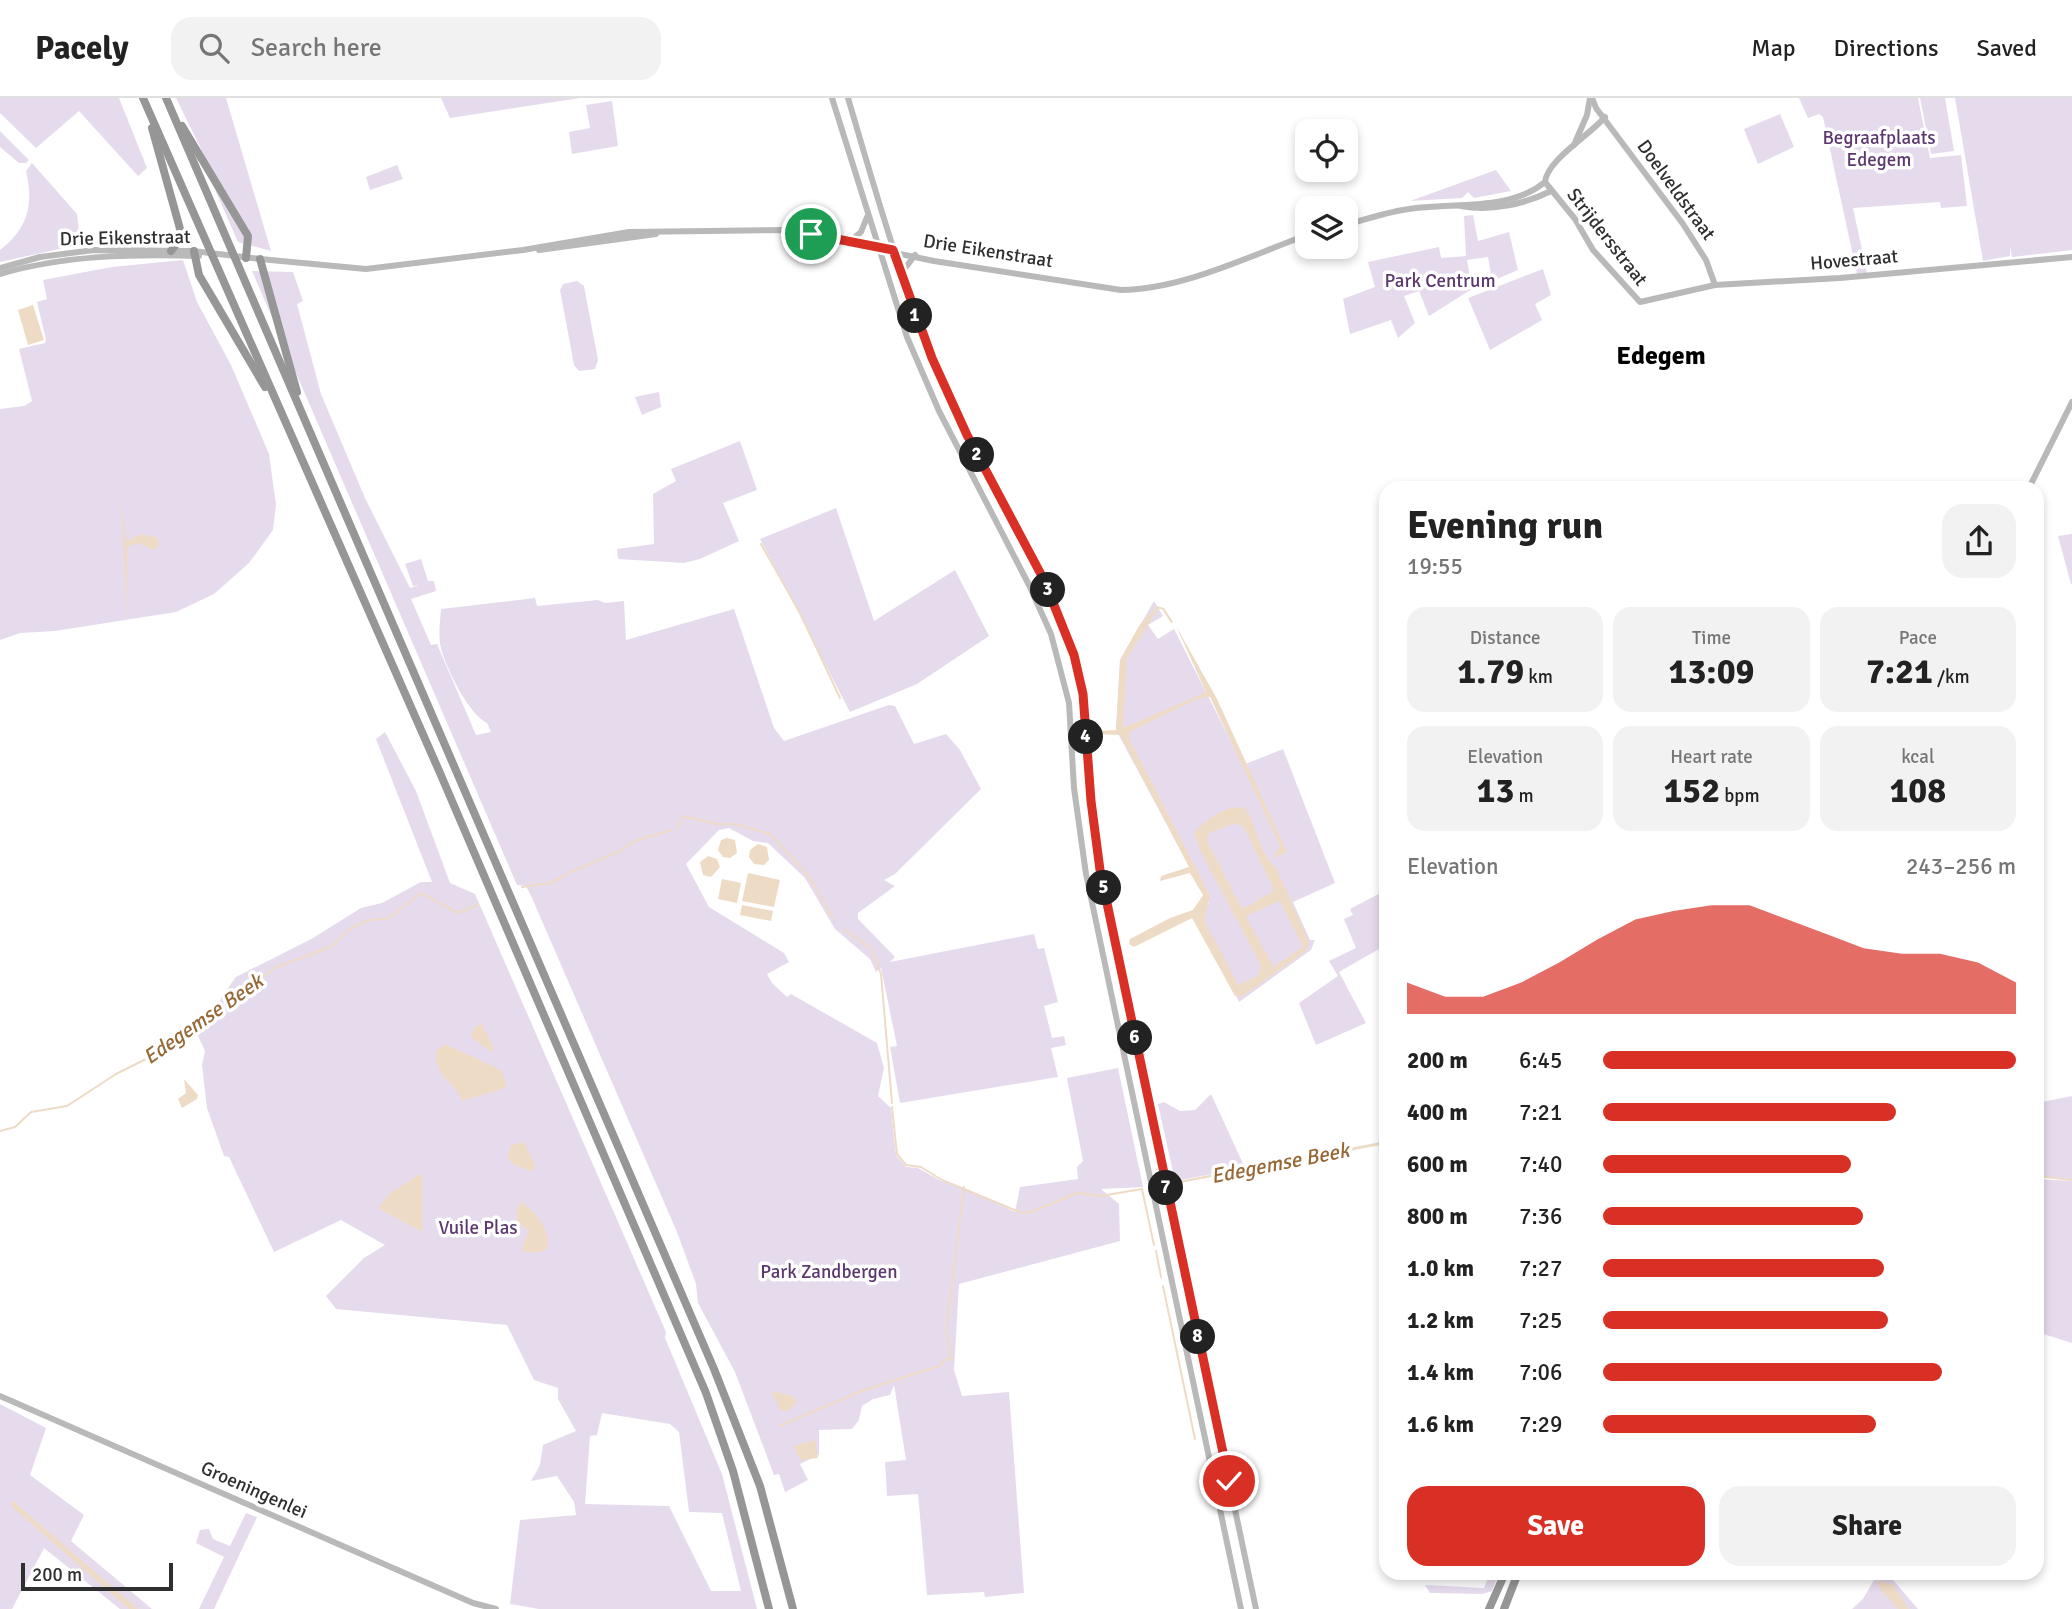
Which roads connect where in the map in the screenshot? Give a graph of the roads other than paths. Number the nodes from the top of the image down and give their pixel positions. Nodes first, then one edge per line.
1 (166, 98) edge
2 (832, 98) edge
3 (848, 98) edge
4 (1591, 98) edge
5 (144, 101) edge
6 (173, 115) junction
7 (1587, 115) junction
8 (1605, 117) junction
9 (1574, 146) junction
10 (1547, 182) junction
11 (1551, 191) junction
12 (1456, 205) junction
13 (867, 216) junction
14 (884, 220) junction
15 (1358, 222) edge
16 (869, 225) junction
17 (1295, 241) edge
18 (849, 242) junction
19 (877, 247) junction
20 (893, 250) junction
21 (171, 251) junction
22 (194, 253) junction
23 (915, 256) junction
24 (2072, 257) edge
25 (246, 258) junction
26 (260, 259) junction
27 (0, 268) edge
28 (0, 274) edge
29 (901, 275) junction
30 (1715, 285) junction
31 (1640, 302) joint
32 (932, 358) junction
33 (918, 364) junction
34 (2072, 402) edge
35 (303, 415) junction
36 (283, 417) junction
37 (2032, 481) edge
38 (0, 1396) edge
39 (1502, 1580) edge
40 (1516, 1580) edge
41 (1253, 1591) junction
42 (1237, 1594) junction
43 (496, 1609) edge
44 (769, 1609) edge
45 (793, 1609) edge
46 (1241, 1609) edge
47 (1256, 1609) edge
48 (1489, 1609) edge
49 (1504, 1609) edge

1 - 6 highway
2 - 13 street
3 - 14 street
4 - 7 street, Strijdersstraat
4 - 8 street, Doelveldstraat
5 - 21 highway
5 - 36 highway
6 - 25 highway
6 - 35 highway
7 - 8 street
7 - 9 street, Strijdersstraat
8 - 9 street, Strijdersstraat
8 - 30 street, Doelveldstraat
9 - 10 street, Strijdersstraat
10 - 11 street, Strijdersstraat
10 - 12 street
11 - 12 street
11 - 31 street, Strijdersstraat
12 - 15 street
13 - 16 street
13 - 18 street
14 - 16 street
14 - 20 street
16 - 19 street
17 - 23 street, Drie Eikenstraat
18 - 19 street, Drie Eikenstraat
18 - 26 street, Drie Eikenstraat
19 - 20 street, Drie Eikenstraat
19 - 33 street
20 - 23 street, Drie Eikenstraat
20 - 29 street
21 - 22 street, Drie Eikenstraat
21 - 27 street, Drie Eikenstraat
22 - 25 street, Drie Eikenstraat
22 - 28 street, Drie Eikenstraat
22 - 36 highway
23 - 29 street
24 - 30 street, Hovestraat
25 - 26 street, Drie Eikenstraat
26 - 35 highway
29 - 32 street
30 - 31 street, Hovestraat
32 - 33 street
32 - 41 street
33 - 42 street
34 - 37 street
35 - 45 highway
36 - 44 highway
38 - 43 street, Groeningenlei
39 - 48 highway
40 - 49 highway
41 - 42 street
41 - 47 street
42 - 46 street

